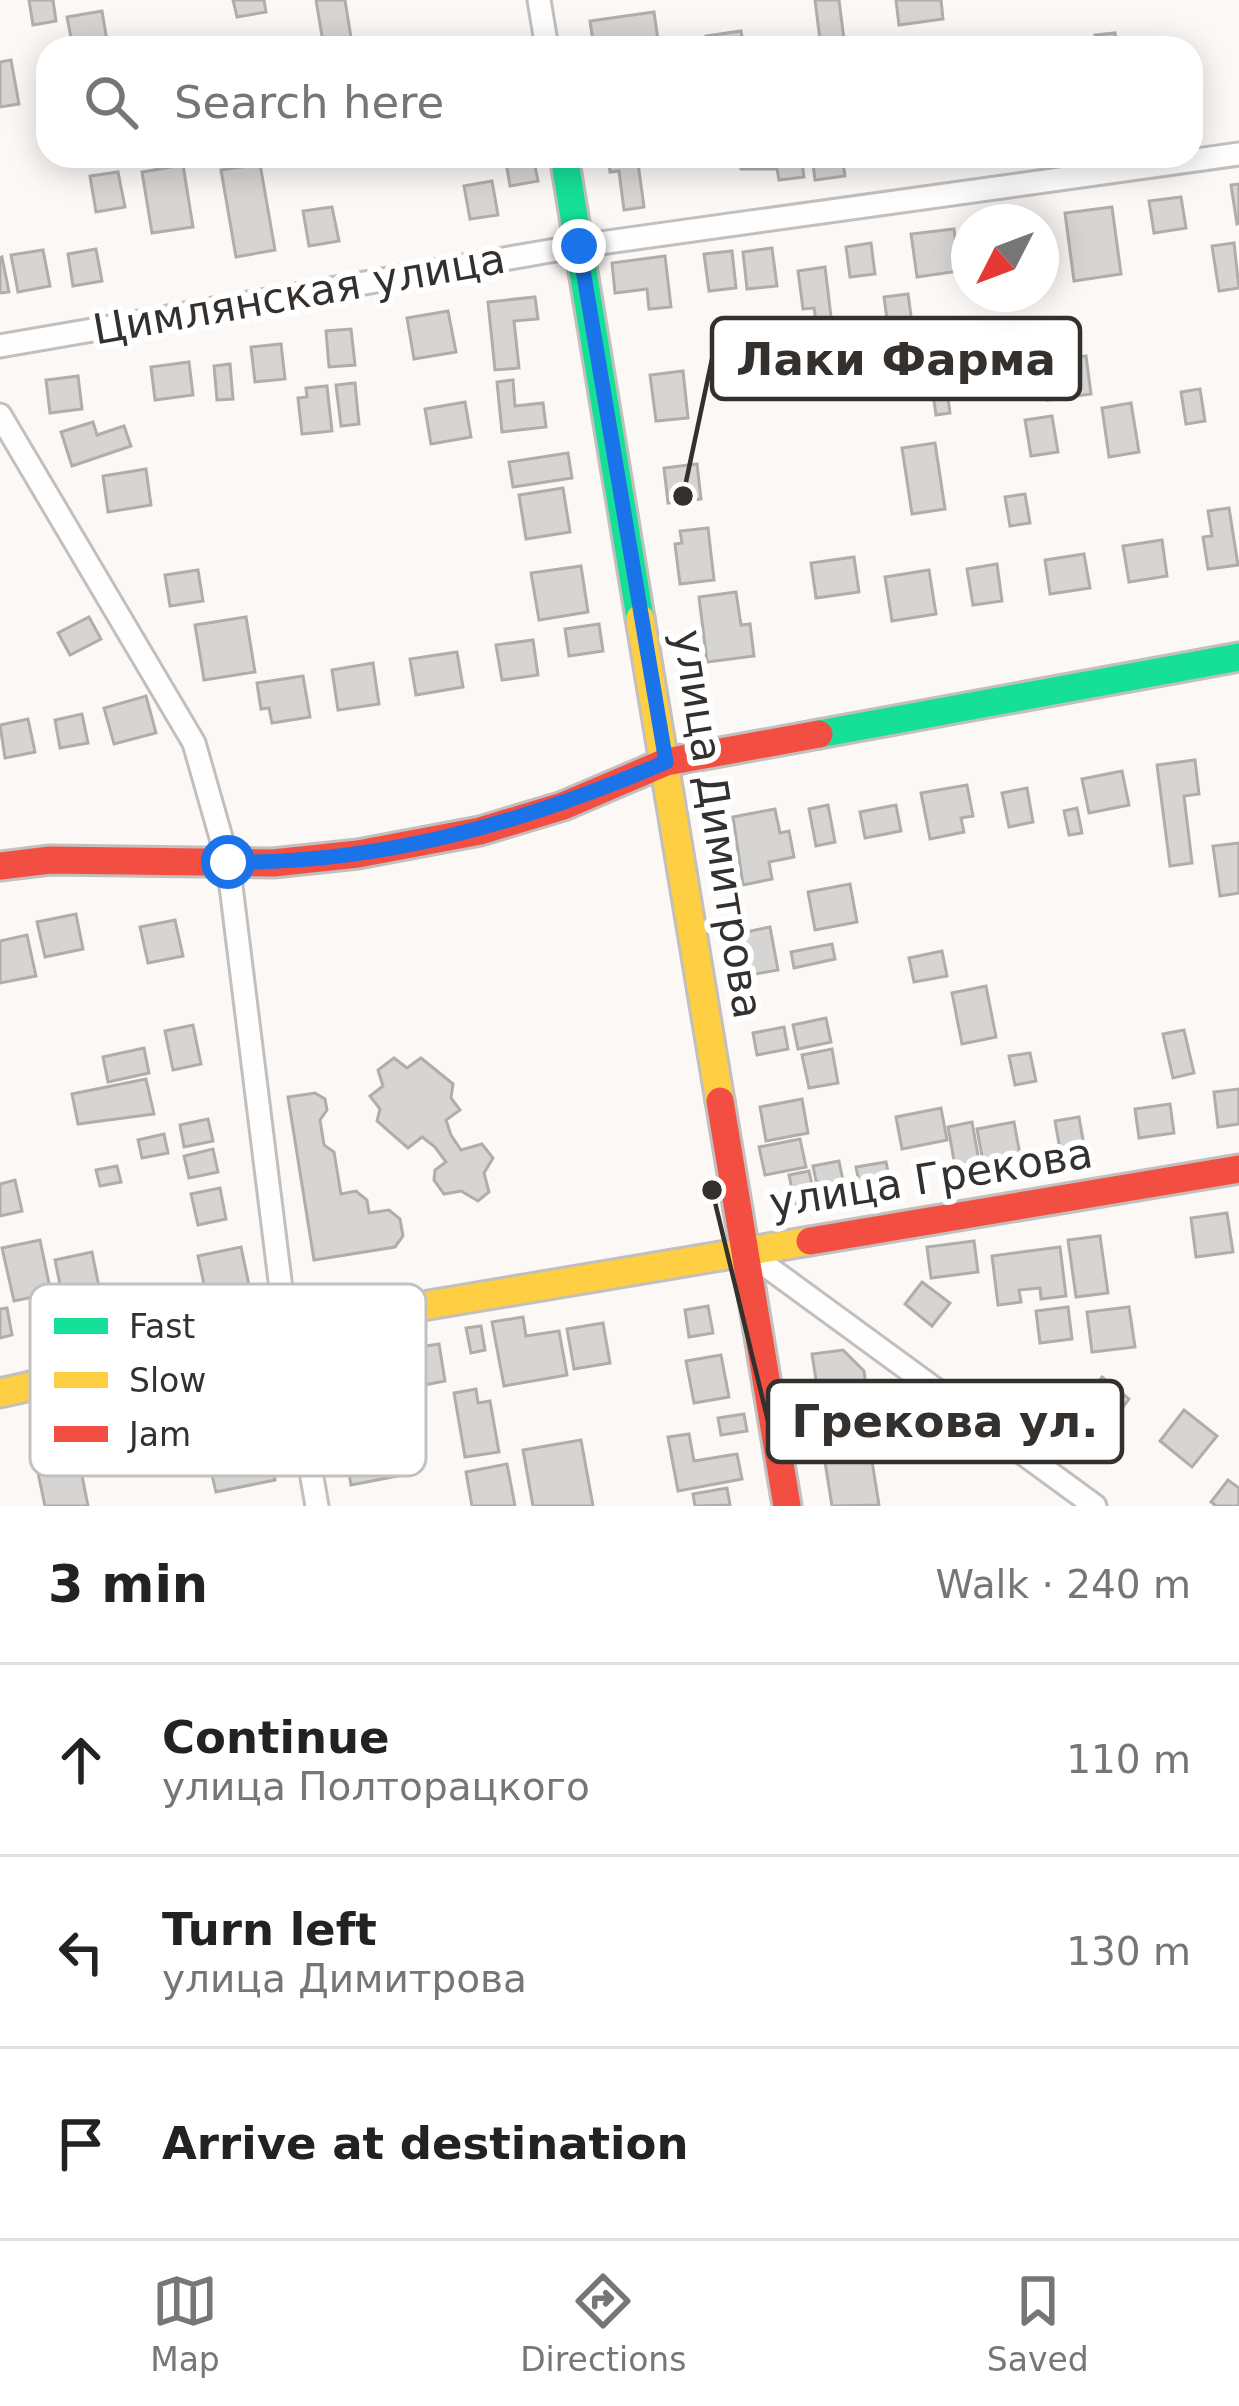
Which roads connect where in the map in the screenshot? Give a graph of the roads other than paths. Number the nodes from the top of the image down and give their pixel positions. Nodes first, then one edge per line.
1 (539, 0) edge
2 (545, 36) edge
3 (1239, 154) edge
4 (1203, 159) edge
5 (566, 168) edge
6 (1139, 168) edge
7 (579, 246) junction
8 (0, 346) edge
9 (0, 415) edge
10 (1239, 657) edge
11 (666, 762) junction
12 (228, 862) junction
13 (0, 866) edge
14 (1239, 1169) edge
15 (746, 1251) junction
16 (280, 1284) edge
17 (426, 1305) edge
18 (30, 1386) edge
19 (0, 1393) edge
20 (312, 1476) edge
21 (317, 1506) edge
22 (787, 1506) edge
23 (1095, 1506) edge

1 - 2 street
3 - 4 street, Цимлянская улица
5 - 7 street, улица Димитрова
6 - 7 street, Цимлянская улица
7 - 8 street, Цимлянская улица
7 - 11 street, улица Димитрова
9 - 12 street
10 - 11 street
11 - 12 street
11 - 15 street, улица Димитрова
12 - 13 street
12 - 16 street
14 - 15 street, улица Грекова
15 - 17 street, улица Грекова
15 - 22 street, улица Димитрова
15 - 23 street
18 - 19 street, улица Грекова
20 - 21 street

